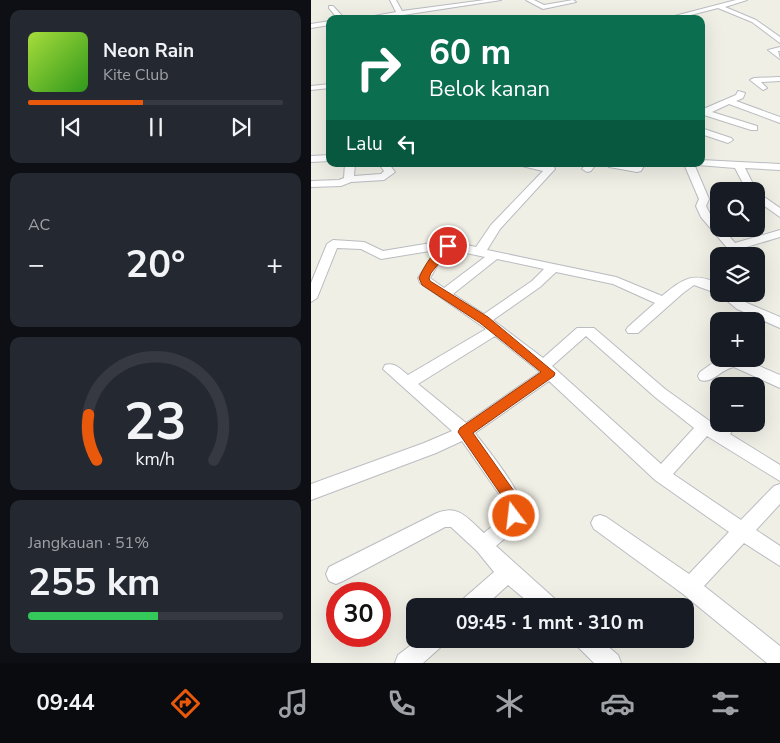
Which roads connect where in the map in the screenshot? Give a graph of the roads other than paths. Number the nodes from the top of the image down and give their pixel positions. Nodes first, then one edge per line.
1 (393, 0) edge
2 (441, 0) edge
3 (498, 0) edge
4 (529, 0) edge
5 (744, 0) edge
6 (573, 2) dead end
7 (483, 3) edge
8 (718, 6) junction
9 (331, 8) dead end
10 (444, 8) junction
11 (410, 12) junction
12 (400, 13) junction
13 (338, 15) edge
14 (392, 15) edge
15 (412, 15) edge
16 (449, 15) dead end
17 (688, 15) edge
18 (324, 22) edge
19 (311, 26) edge
20 (780, 41) edge
21 (780, 50) edge
22 (780, 57) edge
23 (780, 79) edge
24 (326, 86) edge
25 (311, 88) edge
26 (763, 88) dead end
27 (741, 93) dead end
28 (728, 101) junction
29 (705, 111) edge
30 (705, 113) edge
31 (780, 120) edge
32 (755, 128) dead end
33 (705, 132) edge
34 (728, 140) dead end
35 (326, 158) edge
36 (311, 159) edge
37 (705, 163) edge
38 (739, 166) junction
39 (350, 167) edge
40 (387, 167) edge
41 (544, 167) edge
42 (624, 167) edge
43 (638, 167) edge
44 (690, 167) edge
45 (780, 167) edge
46 (349, 178) junction
47 (747, 182) edge
48 (311, 184) edge
49 (765, 203) edge
50 (710, 214) edge
51 (780, 214) edge
52 (705, 215) junction
53 (780, 233) edge
54 (448, 246) junction
55 (480, 251) junction
56 (496, 254) junction
57 (553, 267) junction
58 (710, 287) edge
59 (445, 294) junction
60 (311, 298) edge
61 (665, 302) junction
62 (736, 302) edge
63 (780, 323) edge
64 (490, 324) junction
65 (633, 330) dead end
66 (390, 369) dead end
67 (546, 369) junction
68 (705, 376) dead end
69 (780, 382) edge
70 (407, 383) junction
71 (710, 424) edge
72 (465, 432) junction
73 (714, 432) edge
74 (722, 432) edge
75 (780, 474) edge
76 (661, 475) junction
77 (311, 492) edge
78 (780, 492) edge
79 (600, 522) dead end
80 (743, 530) junction
81 (484, 545) junction
82 (780, 556) edge
83 (509, 571) junction
84 (336, 574) dead end
85 (690, 587) junction
86 (480, 598) edge
87 (538, 598) edge
88 (424, 648) edge
89 (593, 648) edge
90 (780, 660) edge
91 (406, 663) edge
92 (610, 663) edge

1 - 12 street
2 - 10 street
3 - 7 street
4 - 6 street
5 - 8 street
7 - 10 street
8 - 17 street
8 - 20 street
9 - 13 street
10 - 11 street
10 - 16 street
11 - 12 street
11 - 15 street
12 - 14 street
18 - 19 street
21 - 22 street
23 - 26 street
24 - 25 street
27 - 28 street
28 - 29 street
28 - 31 street
30 - 32 street
33 - 34 street
35 - 36 street
37 - 38 street
38 - 45 street
38 - 47 street
39 - 46 street
40 - 46 street
41 - 55 street
42 - 43 street
44 - 52 street
46 - 48 street
49 - 51 street
50 - 52 street
52 - 53 street
54 - 55 street
54 - 59 street
54 - 60 street
55 - 56 street
56 - 57 street
56 - 59 street
57 - 61 street
57 - 64 street
58 - 61 street
59 - 64 street
61 - 65 street
62 - 63 street
64 - 67 street
64 - 70 street
66 - 70 street
67 - 71 street
67 - 72 street
67 - 76 street
68 - 69 street
70 - 72 street
72 - 77 street
72 - 81 street
73 - 76 street
74 - 75 street
76 - 80 street
78 - 80 street
79 - 85 street
80 - 82 street
80 - 85 street
81 - 83 street
81 - 84 street
83 - 86 street
83 - 87 street
85 - 90 street
88 - 91 street
89 - 92 street

